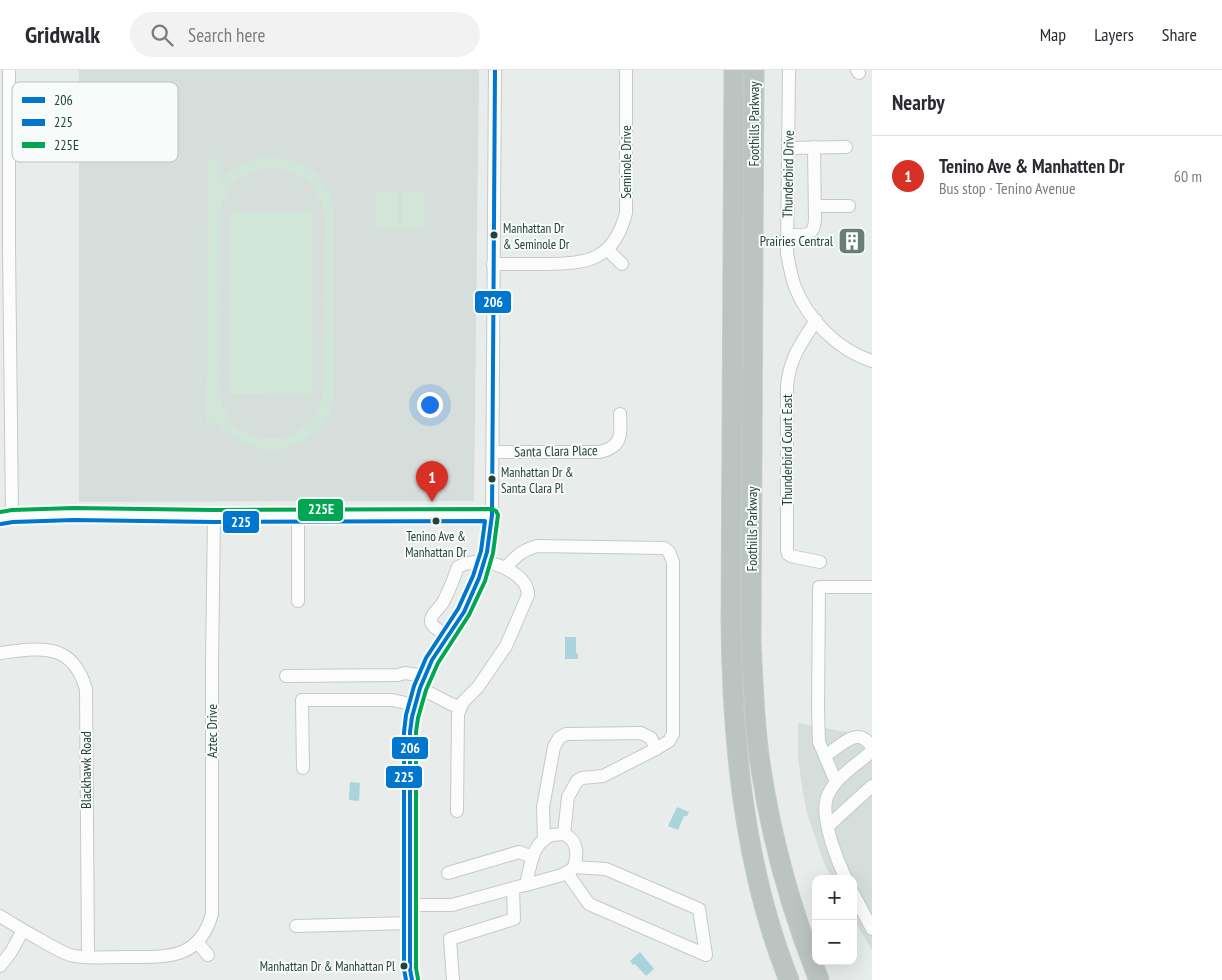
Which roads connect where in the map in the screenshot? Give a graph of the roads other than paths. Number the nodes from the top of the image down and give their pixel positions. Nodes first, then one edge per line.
1 (9, 70) edge
2 (495, 70) edge
3 (626, 70) edge
4 (734, 70) edge
5 (754, 70) edge
6 (789, 70) edge
7 (814, 147) junction
8 (846, 147) dead end
9 (789, 148) junction
10 (815, 206) junction
11 (849, 206) dead end
12 (788, 235) junction
13 (4, 246) edge
14 (607, 249) junction
15 (494, 264) junction
16 (622, 264) dead end
17 (816, 320) junction
18 (872, 361) edge
19 (620, 414) dead end
20 (493, 452) junction
21 (298, 515) junction
22 (492, 515) junction
23 (214, 516) junction
24 (6, 517) edge
25 (484, 562) junction
26 (820, 562) dead end
27 (505, 568) junction
28 (872, 587) edge
29 (298, 601) dead end
30 (448, 636) junction
31 (0, 653) edge
32 (286, 676) dead end
33 (425, 676) junction
34 (420, 688) junction
35 (415, 705) junction
36 (460, 707) junction
37 (872, 746) edge
38 (656, 749) junction
39 (872, 751) edge
40 (825, 756) junction
41 (303, 768) dead end
42 (836, 782) junction
43 (872, 786) edge
44 (457, 811) dead end
45 (828, 826) junction
46 (564, 834) junction
47 (544, 840) junction
48 (533, 856) junction
49 (571, 870) junction
50 (448, 873) dead end
51 (844, 875) edge
52 (519, 887) junction
53 (857, 901) edge
54 (411, 905) junction
55 (0, 916) edge
56 (411, 923) junction
57 (296, 926) dead end
58 (872, 929) edge
59 (23, 930) junction
60 (198, 942) junction
61 (208, 954) dead end
62 (88, 957) junction
63 (0, 966) edge
64 (412, 980) edge
65 (453, 980) edge
66 (789, 980) edge
67 (819, 980) edge

1 - 13 street
2 - 15 street
3 - 14 street, Seminole Drive
4 - 66 highway, Foothills Parkway
5 - 67 highway, Foothills Parkway
6 - 9 street, Thunderbird Drive
7 - 8 street
7 - 9 street
7 - 10 street
9 - 12 street, Thunderbird Drive
10 - 11 street
10 - 12 street
12 - 17 street, Thunderbird Drive
13 - 24 street
14 - 15 street, Seminole Drive
14 - 16 street
15 - 20 street
17 - 18 street, Thunderbird Drive
17 - 26 street, Thunderbird Court East
19 - 20 street, Santa Clara Place
20 - 22 street
21 - 22 street
21 - 23 street
21 - 29 street
22 - 25 street
23 - 24 street
23 - 60 street, Aztec Drive
25 - 27 street
25 - 30 street
25 - 30 street
27 - 36 street
27 - 38 street
28 - 40 street
30 - 33 street
31 - 62 street, Blackhawk Road
32 - 33 street
33 - 34 street
34 - 35 street
34 - 36 street
35 - 41 street
35 - 54 street
36 - 44 street
37 - 40 street
38 - 46 street
38 - 47 street
39 - 42 street
40 - 42 street
42 - 45 street
43 - 45 street
45 - 51 street
46 - 47 street
46 - 49 street
47 - 48 street
48 - 50 street
48 - 52 street
49 - 49 street
49 - 52 street
52 - 54 street
52 - 65 street
53 - 58 street
54 - 56 street
55 - 59 street
56 - 57 street
56 - 64 street
59 - 62 street
59 - 63 street
60 - 61 street
60 - 62 street

